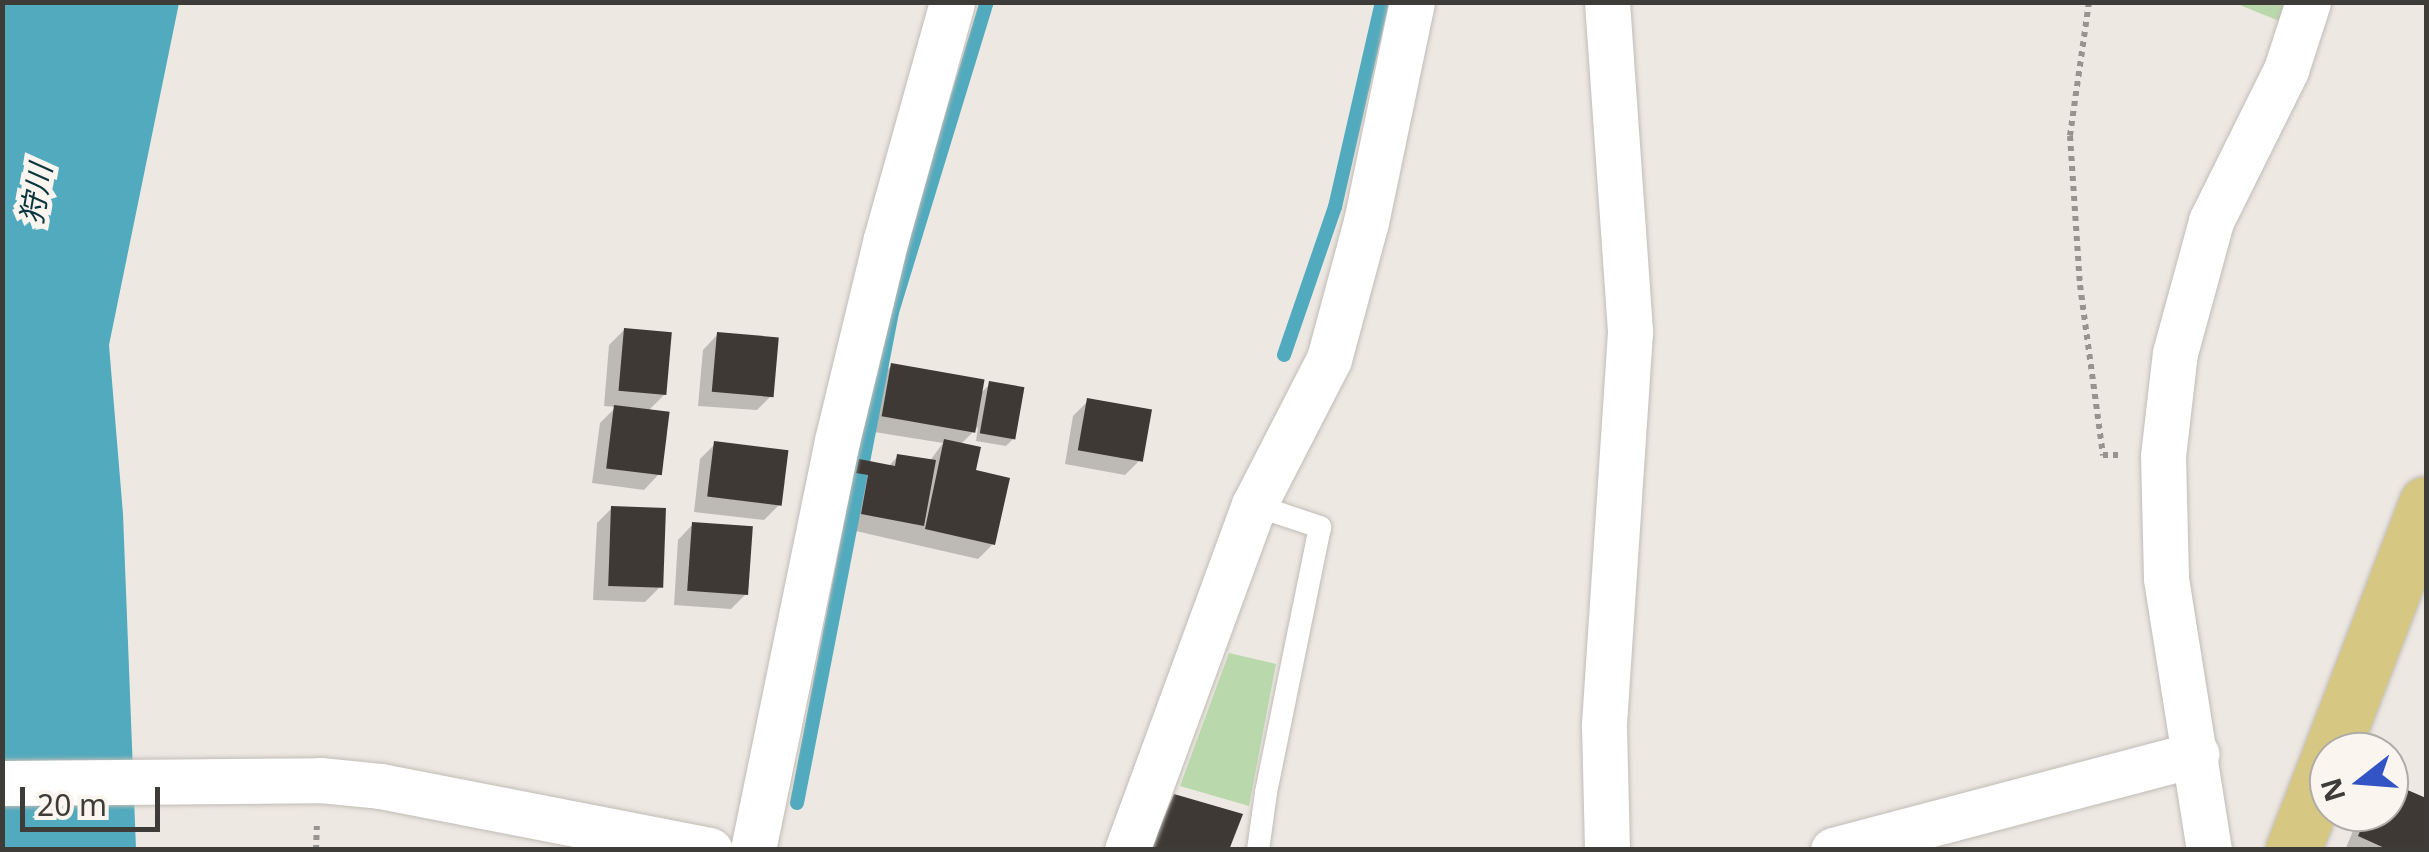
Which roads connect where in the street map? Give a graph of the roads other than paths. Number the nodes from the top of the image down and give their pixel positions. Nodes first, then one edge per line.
1 (952, 2) edge
2 (1412, 2) edge
3 (1607, 2) edge
4 (2308, 2) edge
5 (2426, 504) edge
6 (1254, 505) junction
7 (2338, 732) edge
8 (2197, 754) junction
9 (2, 783) edge
10 (2309, 808) edge
11 (710, 850) edge
12 (753, 850) edge
13 (1128, 850) edge
14 (1258, 850) edge
15 (1607, 850) edge
16 (1833, 850) edge
17 (2209, 850) edge
18 (2293, 850) edge

1 - 12 street
2 - 6 street
3 - 15 street
4 - 8 street
5 - 7 main road
6 - 13 street
6 - 14 lane
8 - 16 street
8 - 17 street
9 - 11 street
10 - 18 main road

